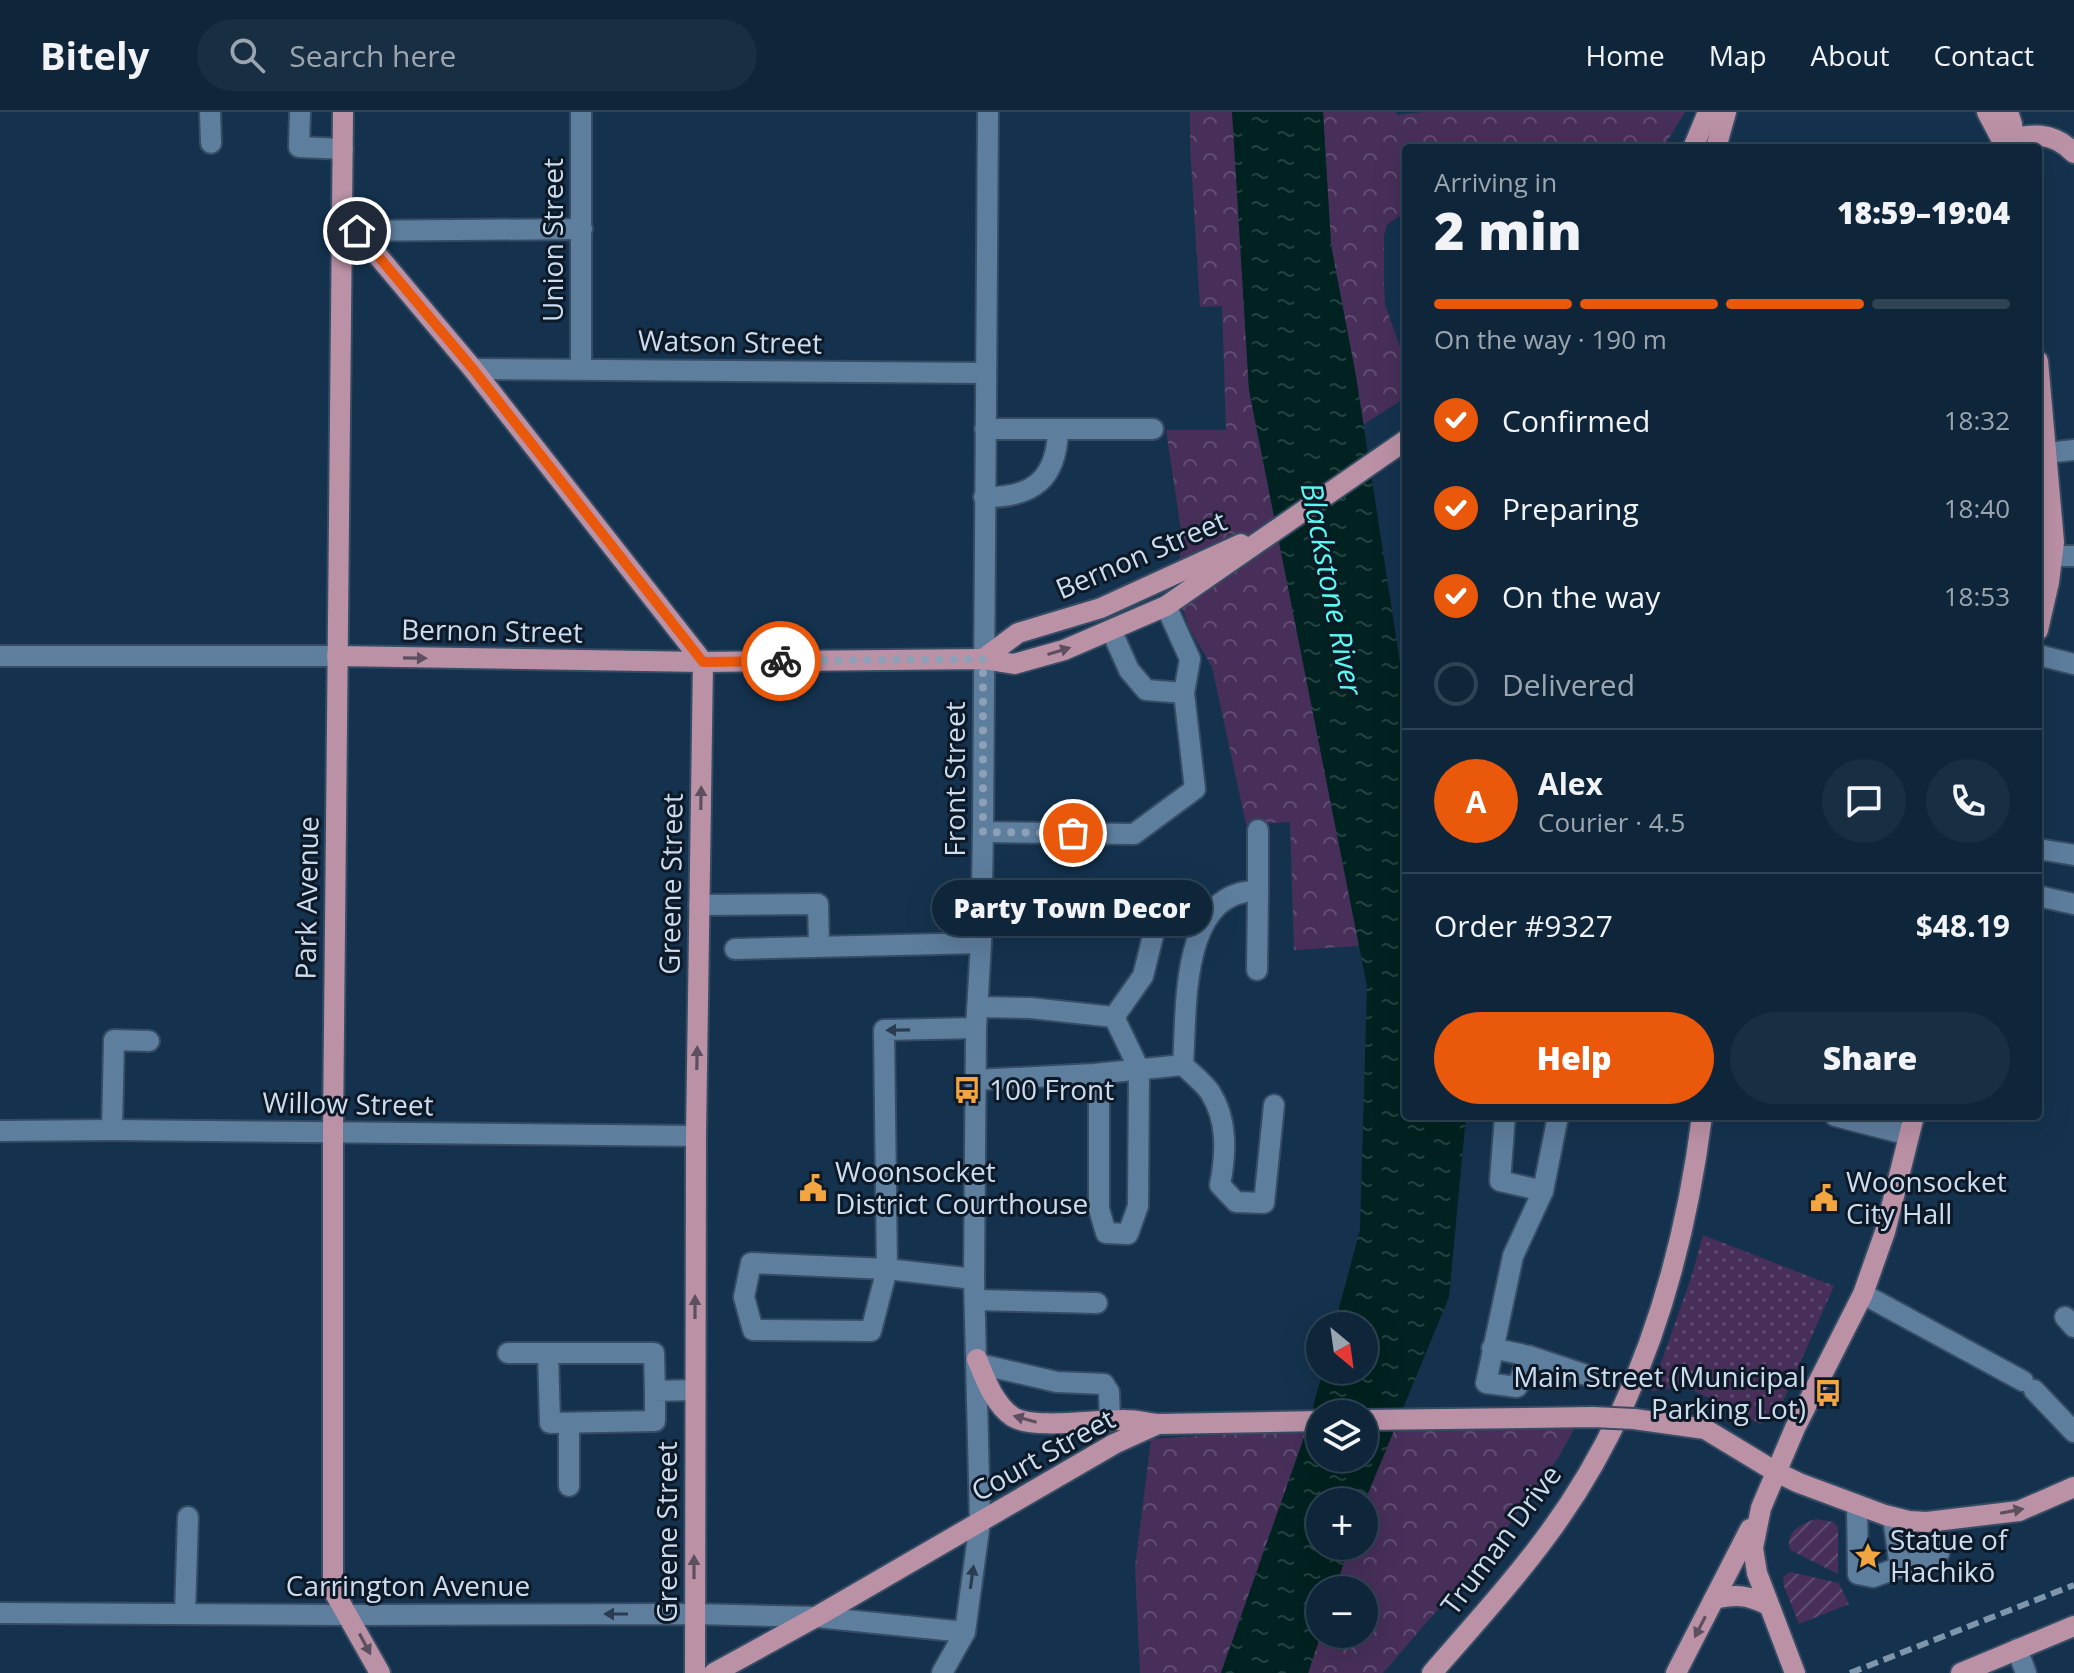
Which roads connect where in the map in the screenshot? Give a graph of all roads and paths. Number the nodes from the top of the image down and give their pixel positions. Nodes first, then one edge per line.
1 (210, 112) edge
2 (300, 112) edge
3 (343, 112) edge
4 (581, 112) edge
5 (988, 112) edge
6 (1708, 112) edge
7 (1726, 112) edge
8 (1987, 112) edge
9 (2008, 112) edge
10 (211, 143) dead end
11 (1695, 144) edge
12 (1717, 144) edge
13 (2009, 144) edge
14 (343, 149) junction
15 (2074, 153) edge
16 (582, 229) junction
17 (350, 231) junction
18 (581, 368) junction
19 (473, 369) junction
20 (986, 373) junction
21 (2042, 402) edge
22 (985, 429) junction
23 (1058, 429) junction
24 (1153, 429) dead end
25 (1400, 444) edge
26 (2074, 450) edge
27 (2047, 453) junction
28 (984, 497) junction
29 (1280, 527) junction
30 (2053, 556) junction
31 (2074, 556) edge
32 (1166, 606) junction
33 (2042, 610) edge
34 (1112, 632) junction
35 (0, 656) edge
36 (337, 656) junction
37 (2042, 656) edge
38 (983, 659) junction
39 (703, 662) junction
40 (2074, 664) edge
41 (1184, 693) junction
42 (1258, 830) dead end
43 (983, 832) junction
44 (2042, 850) edge
45 (2074, 855) edge
46 (1258, 891) junction
47 (2042, 897) edge
48 (2074, 904) edge
49 (699, 905) junction
50 (1159, 912) dead end
51 (981, 943) junction
52 (819, 945) junction
53 (735, 949) dead end
54 (1257, 970) dead end
55 (978, 1007) junction
56 (1114, 1017) junction
57 (976, 1028) junction
58 (149, 1041) dead end
59 (1183, 1065) junction
60 (1139, 1069) junction
61 (1099, 1074) junction
62 (975, 1080) junction
63 (1274, 1105) dead end
64 (1505, 1120) edge
65 (1557, 1120) edge
66 (1701, 1120) edge
67 (1869, 1120) edge
68 (1912, 1125) edge
69 (112, 1130) junction
70 (0, 1131) edge
71 (333, 1131) junction
72 (696, 1136) junction
73 (1543, 1191) junction
74 (887, 1269) junction
75 (974, 1279) junction
76 (1863, 1294) junction
77 (975, 1300) junction
78 (1097, 1303) dead end
79 (1492, 1348) junction
80 (508, 1353) dead end
81 (548, 1353) junction
82 (1529, 1356) junction
83 (978, 1361) junction
84 (1595, 1378) dead end
85 (695, 1390) junction
86 (655, 1391) junction
87 (1110, 1420) junction
88 (1378, 1420) edge
89 (1306, 1421) edge
90 (569, 1423) junction
91 (1164, 1424) junction
92 (2074, 1432) edge
93 (1776, 1472) junction
94 (569, 1486) dead end
95 (2074, 1487) edge
96 (1857, 1505) junction
97 (1761, 1508) junction
98 (188, 1517) dead end
99 (1893, 1518) junction
100 (980, 1522) junction
101 (1939, 1553) dead end
102 (1900, 1567) junction
103 (1714, 1599) junction
104 (1768, 1605) junction
105 (0, 1613) edge
106 (185, 1613) junction
107 (694, 1614) junction
108 (350, 1615) junction
109 (816, 1617) junction
110 (2074, 1626) edge
111 (965, 1632) junction
112 (2017, 1649) junction
113 (1973, 1671) edge
114 (380, 1673) edge
115 (695, 1673) edge
116 (714, 1673) edge
117 (942, 1673) edge
118 (1432, 1673) edge
119 (1676, 1673) edge
120 (1795, 1673) edge
121 (2026, 1673) edge

1 - 10 street
2 - 14 street
3 - 14 main road, Park Avenue
4 - 16 street, Union Street
5 - 20 street, Front Street
6 - 11 main road
7 - 12 main road
8 - 13 main road
9 - 13 main road
13 - 15 main road
14 - 17 main road, Park Avenue
16 - 17 street
16 - 18 street, Union Street
17 - 19 main road
17 - 36 main road, Park Avenue
18 - 19 street, Watson Street
18 - 20 street, Watson Street
19 - 39 main road
20 - 22 street, Front Street
21 - 27 main road
22 - 23 street
22 - 28 street, Front Street
23 - 24 street
23 - 28 street
25 - 29 main road, Bernon Street
26 - 27 street
27 - 30 main road
28 - 38 street, Front Street
29 - 32 main road, Bernon Street
29 - 38 main road, Bernon Street
30 - 31 street
30 - 33 main road
32 - 34 main road, Bernon Street
32 - 41 street
38 -> 34 main road, Bernon Street
34 - 41 street
35 - 36 street, Bernon Street
36 -> 39 main road, Bernon Street
36 - 71 main road, Park Avenue
37 - 40 street
38 - 39 main road, Bernon Street
38 - 43 street, Front Street
49 -> 39 main road, Greene Street
41 - 43 street
42 - 46 street
43 - 51 street, Front Street
44 - 45 street
46 - 54 street
46 - 59 street
47 - 48 street
49 - 52 street
72 -> 49 main road, Greene Street
50 - 56 street
51 - 52 street
51 - 55 street, Front Street
52 - 53 street
55 - 56 street
55 - 57 street, Front Street
56 - 60 street
57 - 62 street, Front Street
57 -> 74 street
58 - 69 street
59 - 60 street
59 - 63 street
60 - 61 street
60 - 61 street
61 - 62 street
62 - 75 street, Front Street
64 - 73 street
65 - 73 street
66 - 118 main road, Truman Drive
67 - 68 street
68 - 76 main road
69 - 70 street, Willow Street
69 - 71 street, Willow Street
71 - 72 street, Willow Street
71 - 108 main road, Park Avenue
85 -> 72 main road, Greene Street
73 - 79 street
74 - 74 street
74 - 75 street
75 - 77 street, Front Street
76 - 92 street
76 - 93 main road
77 - 78 street
77 - 83 street, Front Street
79 - 82 street
79 - 82 street
80 - 81 street
81 - 86 street
81 - 90 street
82 - 84 street
87 -> 83 main road
83 - 87 street
83 - 100 street, Front Street
85 - 86 street
107 -> 85 main road, Greene Street
86 - 90 street
87 - 91 main road
88 - 93 main road, bridge
89 - 91 main road, Court Street
90 - 94 street
91 - 100 main road, Court Street
93 - 96 main road
93 - 97 main road
99 -> 95 main road
96 - 99 main road
96 - 102 street
97 - 103 main road
97 - 104 main road
98 - 106 street
99 - 102 street
100 - 109 main road, Court Street
111 -> 100 street, Front Street
101 - 102 street
103 - 104 main road
103 -> 119 main road
104 - 120 main road
105 - 106 street, Carrington Avenue
106 - 108 street, Carrington Avenue
107 -> 108 street, Carrington Avenue
107 - 109 street, Carrington Avenue
107 - 115 main road, Greene Street
108 -> 114 main road, Park Avenue
109 - 111 street
109 - 116 main road, Court Street
110 - 112 main road
111 - 117 street
112 - 113 main road
112 - 121 street

